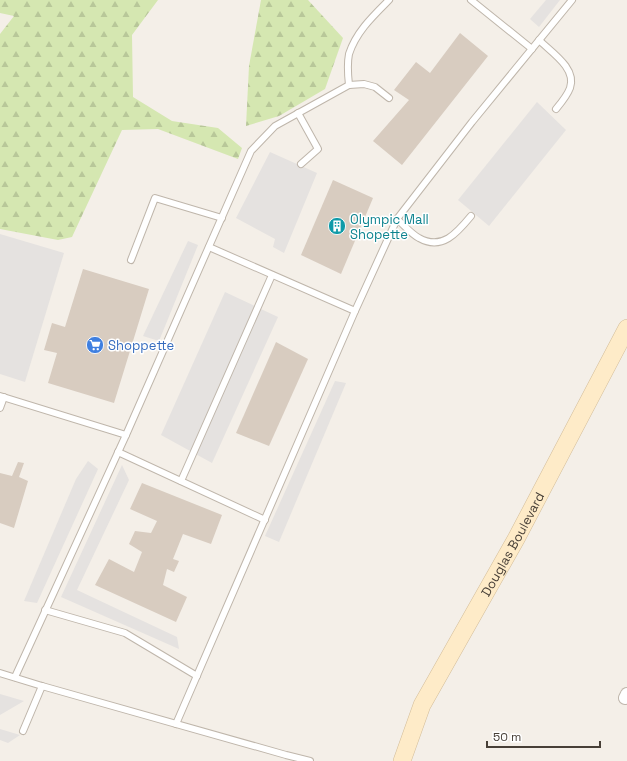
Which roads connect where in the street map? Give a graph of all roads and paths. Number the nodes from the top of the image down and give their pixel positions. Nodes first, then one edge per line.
1 (389, 0) edge
2 (471, 0) edge
3 (572, 0) edge
4 (539, 40) junction
5 (532, 49) junction
6 (349, 85) junction
7 (389, 98) dead end
8 (556, 109) dead end
9 (298, 113) junction
10 (301, 164) dead end
11 (471, 216) dead end
12 (222, 218) junction
13 (397, 219) junction
14 (209, 247) junction
15 (131, 260) dead end
16 (272, 275) junction
17 (356, 311) junction
18 (627, 328) edge
19 (2, 397) edge
20 (0, 408) edge
21 (126, 435) junction
22 (118, 452) junction
23 (181, 481) junction
24 (264, 520) junction
25 (45, 610) junction
26 (0, 672) edge
27 (197, 676) junction
28 (15, 677) junction
29 (42, 686) junction
30 (176, 724) junction
31 (23, 731) dead end
32 (310, 761) edge
33 (402, 761) edge

1 - 6 lane
2 - 5 lane
3 - 4 lane
4 - 5 lane
4 - 8 lane
5 - 13 lane
6 - 7 lane
6 - 9 lane
9 - 10 lane
9 - 12 lane
11 - 13 lane
12 - 14 lane
12 - 15 lane
13 - 17 lane
14 - 16 lane
14 - 21 lane
16 - 17 lane
16 - 23 lane
17 - 24 lane
18 - 33 street, Douglas Boulevard
19 - 20 lane
19 - 21 lane
21 - 22 lane
22 - 23 lane
22 - 25 lane
23 - 24 lane
24 - 27 lane
25 - 27 lane
25 - 28 lane
26 - 28 lane
27 - 30 lane
28 - 29 lane
29 - 30 lane
29 - 31 lane
30 - 32 lane

